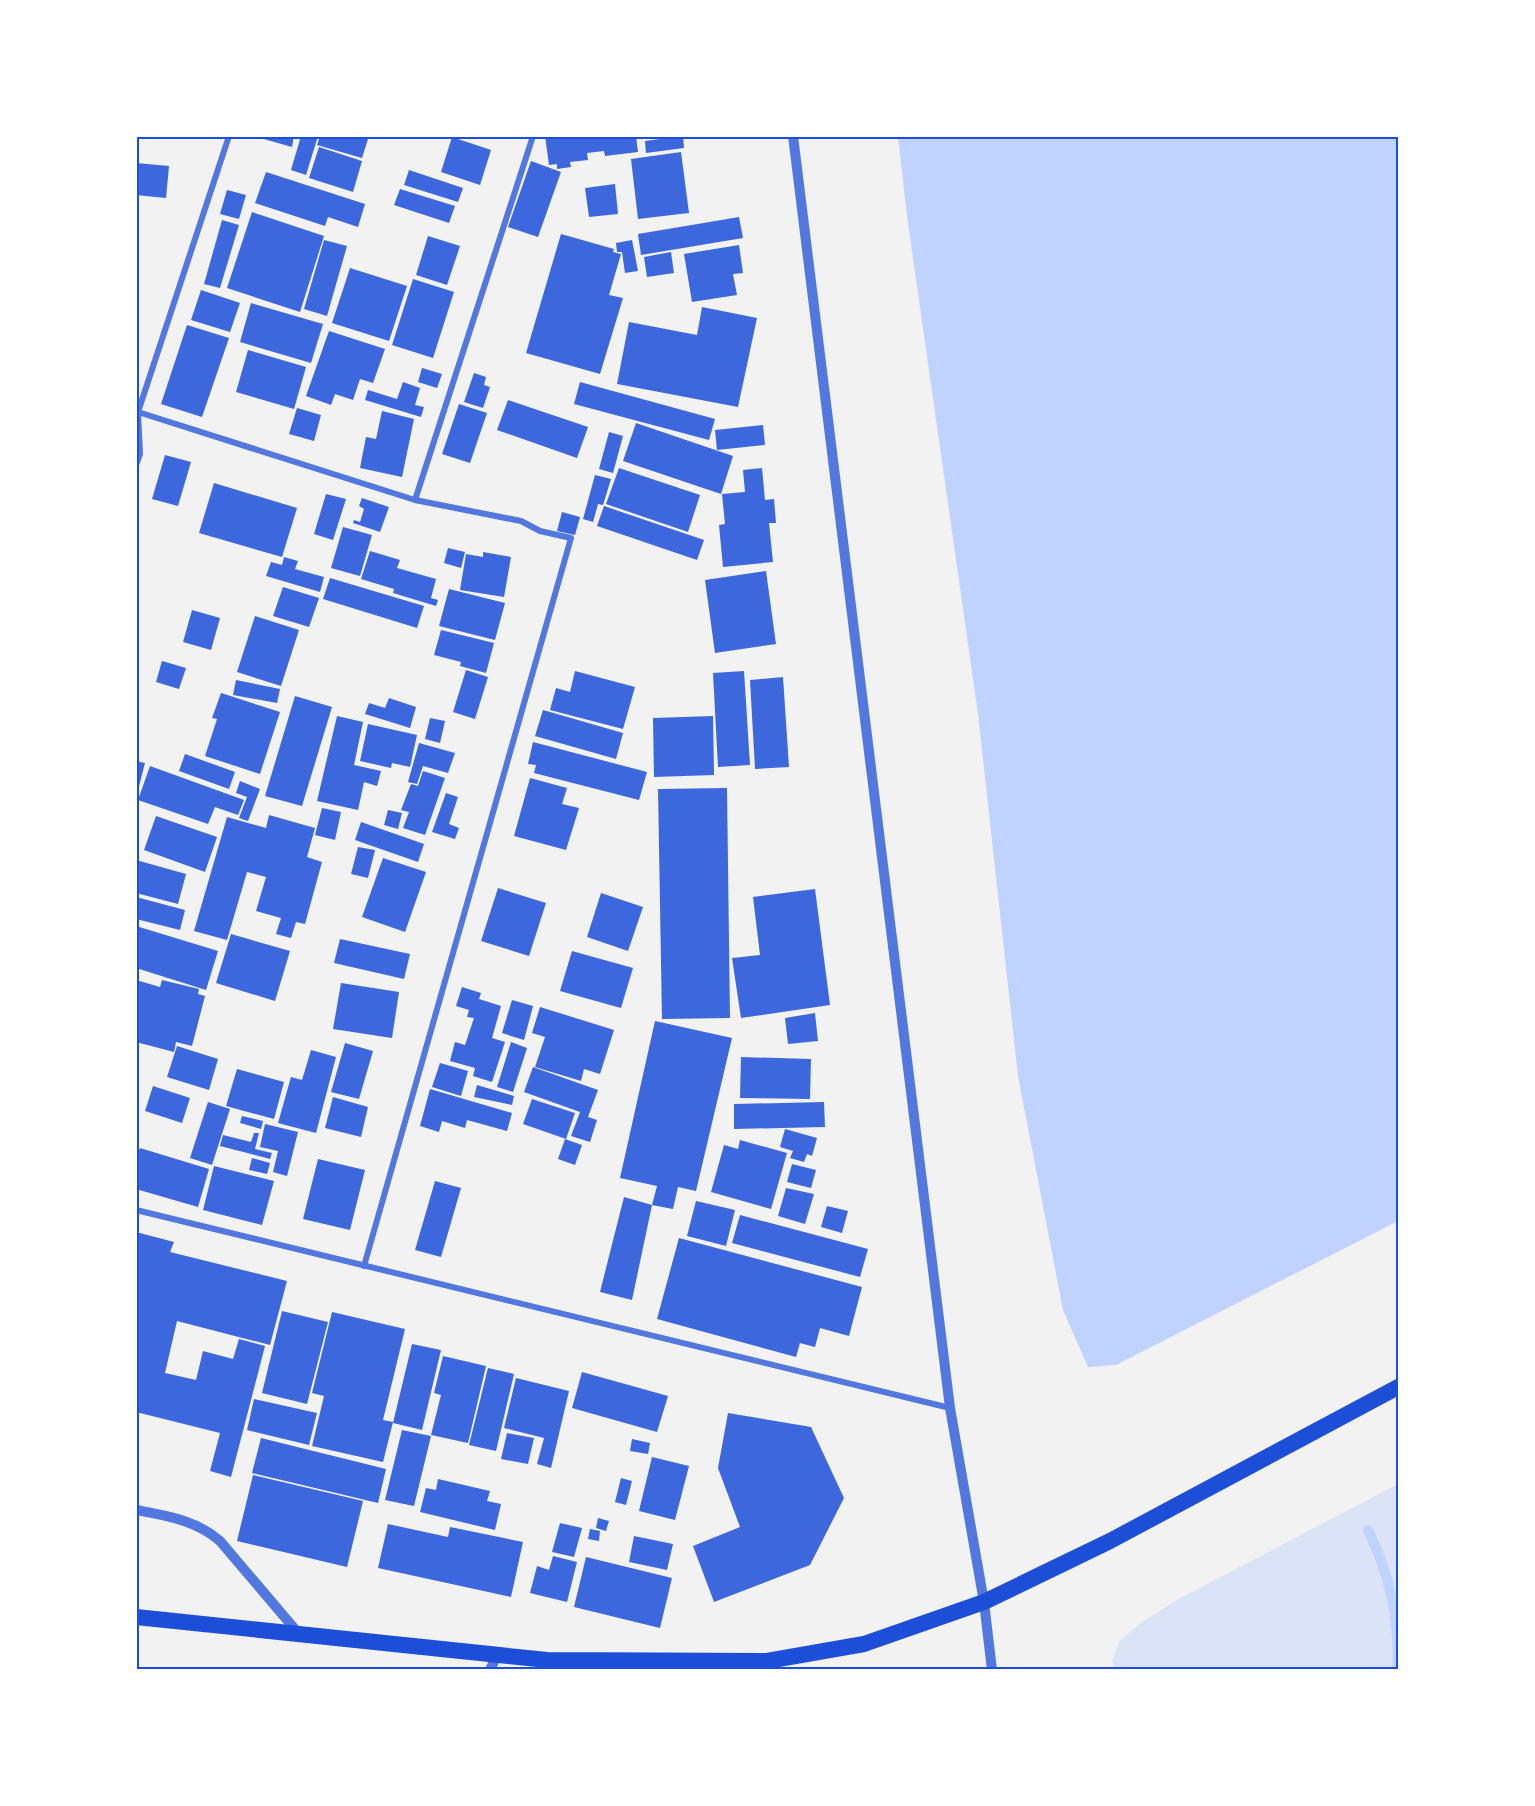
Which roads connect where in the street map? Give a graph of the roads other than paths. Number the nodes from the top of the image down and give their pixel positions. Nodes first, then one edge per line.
1 (229, 136) edge
2 (533, 136) edge
3 (793, 136) edge
4 (138, 412) edge
5 (136, 465) edge
6 (415, 500) junction
7 (136, 1210) edge
8 (364, 1266) junction
9 (1398, 1387) edge
10 (950, 1408) junction
11 (136, 1510) edge
12 (984, 1602) junction
13 (136, 1617) edge
14 (299, 1634) junction
15 (498, 1653) junction
16 (490, 1670) edge
17 (992, 1670) edge

1 - 4 street
2 - 6 street
3 - 10 street
4 - 5 street
4 - 6 street
6 - 8 street
7 - 8 street
8 - 10 street
9 - 12 highway
10 - 12 street
11 - 14 street
12 - 15 highway
12 - 17 street
13 - 14 highway
14 - 15 highway
15 - 16 street

